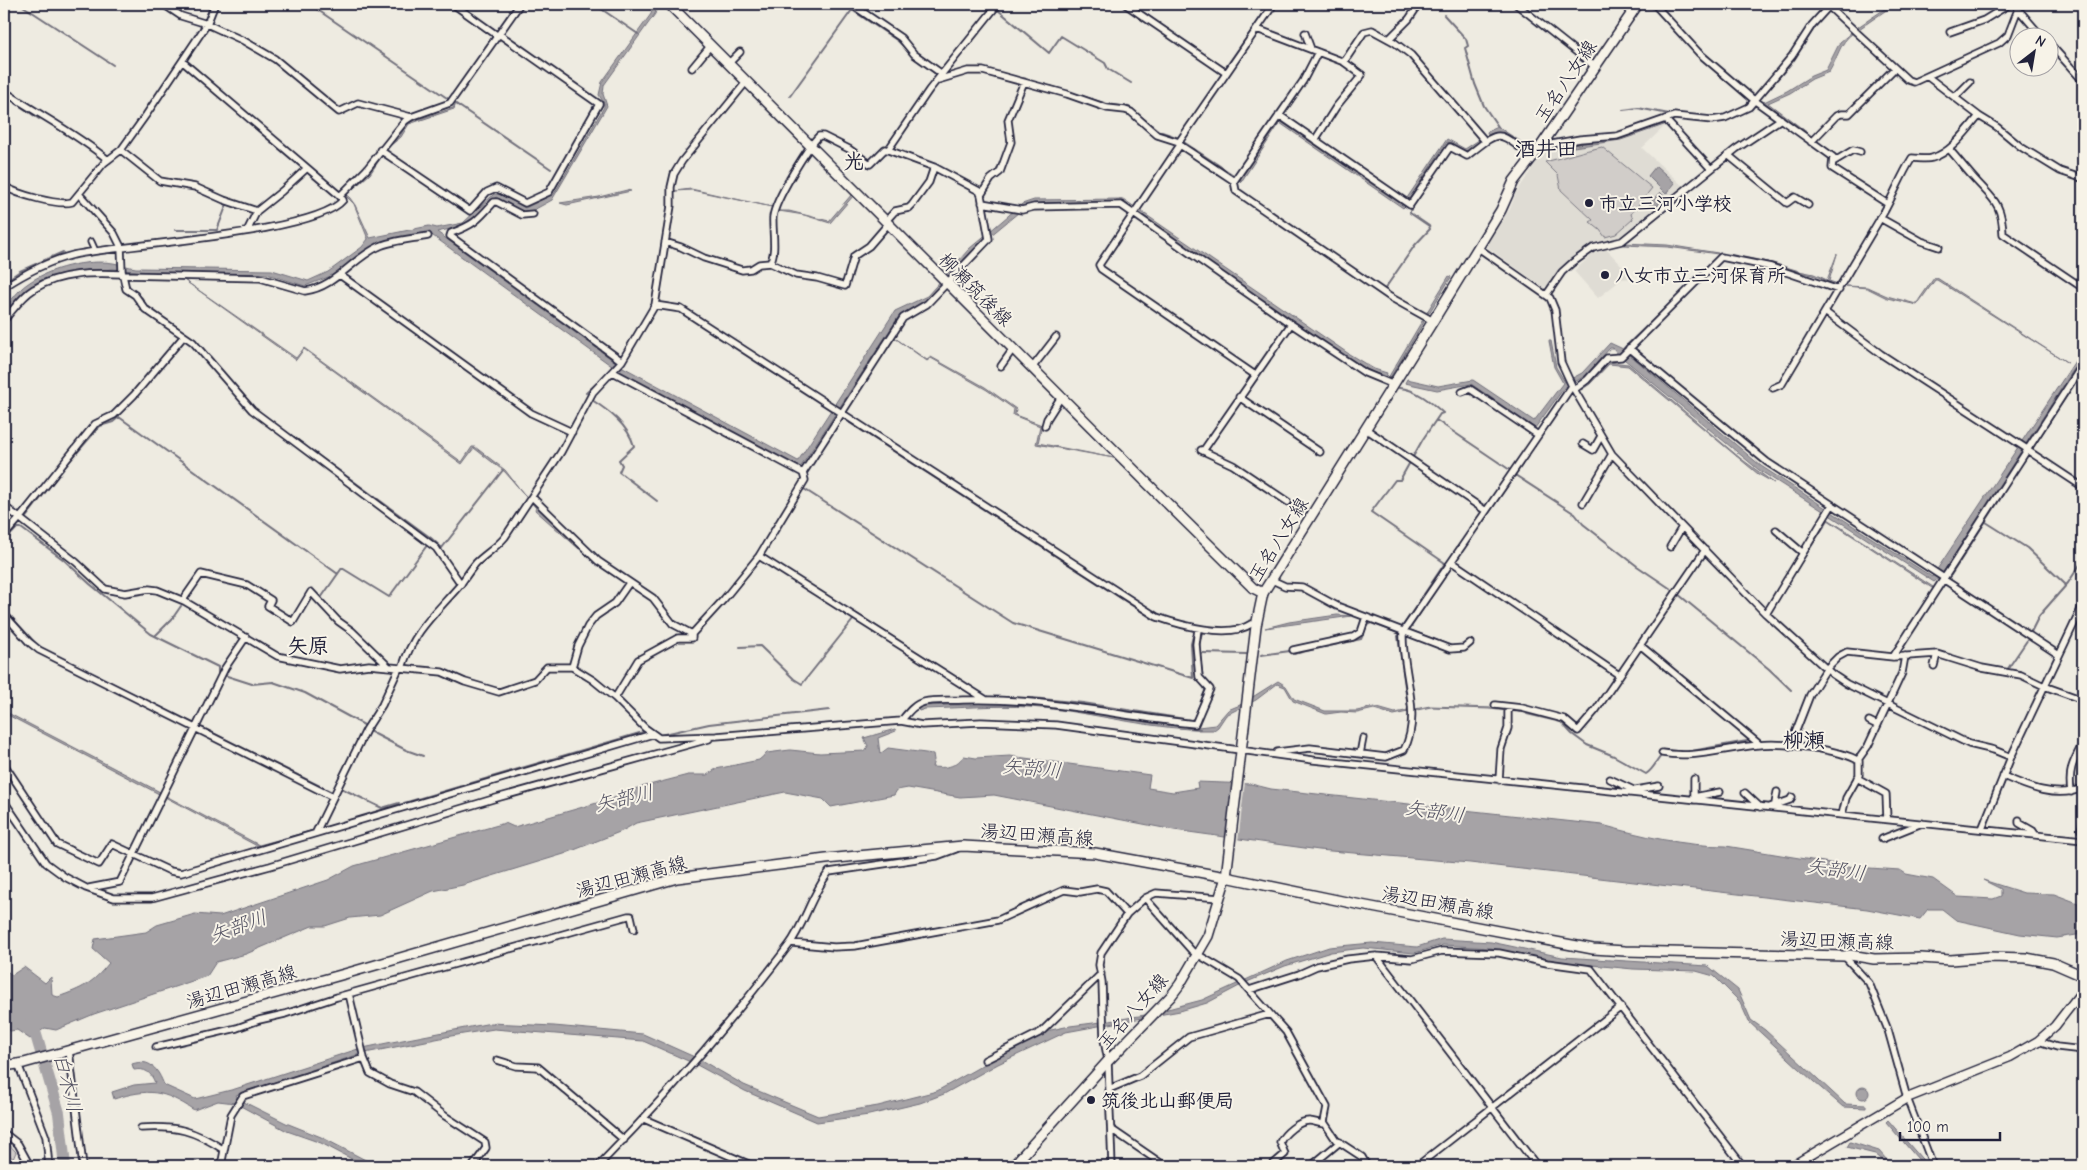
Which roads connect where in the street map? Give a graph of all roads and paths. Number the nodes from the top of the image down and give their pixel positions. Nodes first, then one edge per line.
1 (163, 4) edge
2 (215, 4) edge
3 (453, 4) edge
4 (520, 4) edge
5 (669, 4) edge
6 (850, 4) edge
7 (998, 4) edge
8 (1125, 4) edge
9 (1274, 4) edge
10 (1419, 4) edge
11 (1516, 4) edge
12 (1638, 4) edge
13 (1654, 4) edge
14 (2010, 4) edge
15 (1829, 5) edge
16 (2019, 7) edge
17 (208, 24) junction
18 (2035, 28) edge
19 (1257, 29) junction
20 (1950, 32) dead end
21 (1305, 33) dead end
22 (498, 35) junction
23 (1389, 39) junction
24 (711, 45) junction
25 (1310, 49) junction
26 (740, 52) dead end
27 (1318, 52) junction
28 (2060, 56) edge
29 (183, 62) junction
30 (1344, 62) junction
31 (729, 63) junction
32 (1594, 66) junction
33 (692, 68) dead end
34 (1895, 68) junction
35 (1226, 72) junction
36 (942, 74) junction
37 (1928, 77) junction
38 (938, 80) junction
39 (747, 81) junction
40 (1024, 82) junction
41 (1970, 82) dead end
42 (2083, 82) edge
43 (4, 91) edge
44 (1955, 97) junction
45 (1754, 100) junction
46 (1280, 115) junction
47 (1979, 116) junction
48 (411, 117) junction
49 (1665, 119) junction
50 (1781, 119) junction
51 (1315, 140) junction
52 (1486, 141) junction
53 (1811, 142) junction
54 (1179, 144) junction
55 (810, 145) junction
56 (1541, 146) junction
57 (1949, 148) junction
58 (121, 150) junction
59 (380, 150) junction
60 (888, 150) junction
61 (1860, 152) dead end
62 (1728, 155) junction
63 (1532, 156) junction
64 (108, 160) junction
65 (1833, 162) junction
66 (934, 168) junction
67 (306, 169) junction
68 (1711, 169) junction
69 (2083, 175) edge
70 (1234, 181) junction
71 (4, 186) edge
72 (80, 194) junction
73 (981, 194) junction
74 (340, 196) junction
75 (982, 203) junction
76 (1888, 204) junction
77 (1808, 205) dead end
78 (256, 211) junction
79 (1135, 211) junction
80 (533, 214) dead end
81 (1880, 218) junction
82 (886, 223) junction
83 (247, 231) junction
84 (428, 236) dead end
85 (91, 242) dead end
86 (665, 242) junction
87 (121, 247) junction
88 (1477, 247) junction
89 (1939, 247) dead end
90 (96, 251) junction
91 (770, 263) junction
92 (122, 274) junction
93 (340, 275) junction
94 (945, 281) junction
95 (4, 287) edge
96 (2083, 288) edge
97 (1839, 290) junction
98 (1547, 294) junction
99 (655, 305) junction
100 (1826, 312) junction
101 (4, 320) edge
102 (1433, 321) junction
103 (1291, 324) junction
104 (184, 336) junction
105 (1056, 337) dead end
106 (1013, 349) junction
107 (1628, 350) junction
108 (622, 361) junction
109 (2083, 364) edge
110 (1001, 366) dead end
111 (1032, 368) junction
112 (613, 372) junction
113 (1254, 375) junction
114 (1572, 384) junction
115 (1394, 385) junction
116 (1773, 388) dead end
117 (1462, 392) dead end
118 (1061, 397) junction
119 (1239, 397) junction
120 (840, 412) junction
121 (1045, 426) dead end
122 (1366, 429) junction
123 (572, 432) junction
124 (1538, 435) junction
125 (1601, 436) junction
126 (1583, 444) dead end
127 (2026, 449) junction
128 (1320, 452) dead end
129 (1612, 454) junction
130 (803, 473) junction
131 (2083, 487) edge
132 (532, 497) junction
133 (1288, 502) dead end
134 (1583, 503) dead end
135 (4, 506) edge
136 (1829, 510) junction
137 (1486, 511) junction
138 (19, 520) junction
139 (1682, 527) junction
140 (1776, 530) dead end
141 (4, 536) edge
142 (1670, 547) dead end
143 (1705, 550) junction
144 (1803, 552) junction
145 (760, 556) junction
146 (1452, 562) junction
147 (1789, 565) dead end
148 (1790, 574) junction
149 (1943, 578) junction
150 (1272, 580) junction
151 (629, 582) junction
152 (461, 584) junction
153 (1262, 593) junction
154 (183, 600) junction
155 (2083, 604) edge
156 (4, 614) edge
157 (1766, 614) junction
158 (1366, 617) junction
159 (1252, 624) dead end
160 (1198, 629) junction
161 (1403, 632) junction
162 (692, 634) junction
163 (246, 637) junction
164 (1470, 643) dead end
165 (1640, 645) junction
166 (1294, 650) dead end
167 (1937, 654) junction
168 (2059, 655) junction
169 (1905, 656) junction
170 (1893, 657) junction
171 (388, 666) junction
172 (1934, 666) dead end
173 (572, 667) junction
174 (400, 668) junction
175 (1827, 668) junction
176 (1619, 675) junction
177 (2044, 686) junction
178 (615, 698) junction
179 (985, 699) junction
180 (2083, 700) edge
181 (1888, 703) junction
182 (1495, 705) dead end
183 (1510, 707) junction
184 (900, 721) junction
185 (1869, 721) dead end
186 (1877, 725) junction
187 (195, 727) junction
188 (653, 734) junction
189 (716, 736) junction
190 (1363, 738) dead end
191 (2083, 743) edge
192 (1759, 744) junction
193 (1790, 746) junction
194 (1242, 753) junction
195 (1260, 753) junction
196 (1662, 753) dead end
197 (1360, 754) junction
198 (2011, 757) junction
199 (1858, 760) junction
200 (4, 764) edge
201 (2003, 776) junction
202 (1857, 778) junction
203 (1694, 779) dead end
204 (1499, 780) junction
205 (1610, 780) dead end
206 (1658, 786) dead end
207 (2083, 788) edge
208 (1636, 790) junction
209 (1720, 792) dead end
210 (1777, 792) dead end
211 (2071, 792) junction
212 (1629, 793) junction
213 (1745, 793) dead end
214 (1644, 795) junction
215 (333, 797) junction
216 (1792, 797) dead end
217 (1694, 798) junction
218 (4, 801) edge
219 (1775, 804) junction
220 (1760, 807) junction
221 (1769, 808) junction
222 (1842, 815) junction
223 (1887, 819) junction
224 (2019, 820) dead end
225 (2083, 821) edge
226 (1922, 823) junction
227 (1982, 829) junction
228 (316, 832) junction
229 (2083, 832) edge
230 (2035, 834) junction
231 (1882, 839) dead end
232 (2083, 840) edge
233 (963, 846) junction
234 (133, 854) junction
235 (1227, 873) junction
236 (86, 888) junction
237 (1145, 898) junction
238 (1220, 898) junction
239 (1128, 914) junction
240 (634, 929) dead end
241 (791, 943) junction
242 (1197, 955) junction
243 (1376, 956) junction
244 (1844, 956) junction
245 (1101, 974) junction
246 (2083, 976) edge
247 (1247, 987) junction
248 (2083, 990) edge
249 (349, 994) junction
250 (1621, 1007) junction
251 (1270, 1014) junction
252 (2038, 1041) junction
253 (156, 1047) dead end
254 (69, 1050) junction
255 (2083, 1050) edge
256 (364, 1057) junction
257 (498, 1060) dead end
258 (986, 1060) dead end
259 (1108, 1061) junction
260 (21, 1064) junction
261 (4, 1066) edge
262 (1109, 1089) junction
263 (1907, 1098) junction
264 (1492, 1108) junction
265 (644, 1119) junction
266 (1325, 1124) junction
267 (141, 1128) dead end
268 (1111, 1129) junction
269 (4, 1133) edge
270 (624, 1140) junction
271 (1340, 1142) junction
272 (224, 1150) junction
273 (1272, 1164) edge
274 (30, 1166) edge
275 (49, 1166) edge
276 (83, 1166) edge
277 (182, 1166) edge
278 (195, 1166) edge
279 (221, 1166) edge
280 (473, 1166) edge
281 (598, 1166) edge
282 (754, 1166) edge
283 (1013, 1166) edge
284 (1112, 1166) edge
285 (1165, 1166) edge
286 (1280, 1166) edge
287 (1311, 1166) edge
288 (1367, 1166) edge
289 (1417, 1166) edge
290 (1537, 1166) edge
291 (1743, 1166) edge
292 (1792, 1166) edge
293 (1933, 1166) edge

1 - 17 street
2 - 17 street
3 - 22 street
4 - 22 street
5 - 24 main road, 柳瀬筑後線
6 - 36 street
7 - 36 street
8 - 35 street
9 - 19 street
10 - 23 street
11 - 32 street
12 - 32 main road, 玉名八女線
13 - 45 street
14 - 20 street
15 - 34 street
15 - 45 street
16 - 18 street
16 - 37 street
17 - 29 street
17 - 48 street
19 - 25 street
19 - 35 street
21 - 25 street
22 - 48 street
22 - 59 street
23 - 30 street
23 - 52 street
24 - 31 main road, 柳瀬筑後線
24 - 33 street
25 - 27 street
26 - 31 street
27 - 30 street
27 - 46 street
28 - 42 street
29 - 58 street
29 - 67 street
30 - 51 street
31 - 39 main road, 柳瀬筑後線
32 - 56 main road, 玉名八女線
34 - 37 street
34 - 53 street
35 - 54 street
36 - 38 street
37 - 44 street
38 - 40 street
38 - 60 street
39 - 55 main road, 柳瀬筑後線
39 - 86 street
40 - 54 street
40 - 73 street
41 - 44 street
43 - 64 street
44 - 47 street
45 - 49 street
45 - 50 street
46 - 51 street
46 - 70 street
47 - 57 street
47 - 69 street
48 - 59 street
49 - 56 street
49 - 68 street
50 - 53 street
50 - 62 street
51 - 52 street
52 - 63 street
53 - 65 street
54 - 70 street
54 - 79 street
55 - 60 street
55 - 82 main road, 柳瀬筑後線
55 - 91 street
56 - 63 main road, 玉名八女線
57 - 76 street
57 - 96 street
58 - 64 street
58 - 78 street
59 - 74 street
60 - 66 street
61 - 65 street
62 - 68 street
62 - 77 street
63 - 88 main road, 玉名八女線
64 - 72 street
65 - 76 street
66 - 73 street
66 - 82 street
67 - 74 street
67 - 78 street
68 - 98 street
70 - 102 street
71 - 72 street
72 - 87 street
73 - 75 street
74 - 83 street
75 - 79 street
75 - 94 street
76 - 81 street
78 - 83 street
79 - 103 street
79 - 113 street
80 - 108 street
81 - 89 street
81 - 97 street
82 - 91 street
82 - 94 main road, 柳瀬筑後線
83 - 87 street
84 - 93 street
85 - 90 street
86 - 91 street
86 - 99 street
87 - 90 street
87 - 92 street
88 - 98 street
88 - 102 main road, 玉名八女線
90 - 95 street
92 - 93 street
92 - 101 street
92 - 104 street
93 - 123 street
94 - 106 main road, 柳瀬筑後線
94 - 120 street
97 - 100 street
97 - 107 street
98 - 114 street
99 - 108 street
99 - 120 street
100 - 116 street
100 - 127 street
102 - 115 main road, 玉名八女線
103 - 113 street
103 - 115 street
104 - 138 street
104 - 152 street
105 - 111 street
106 - 110 street
106 - 111 main road, 柳瀬筑後線
107 - 114 street
107 - 136 street
108 - 112 street
109 - 127 street
111 - 118 main road, 柳瀬筑後線
112 - 123 street
112 - 130 street
113 - 119 street
114 - 124 street
114 - 125 street
115 - 122 main road, 玉名八女線
117 - 124 street
118 - 121 street
118 - 153 main road, 柳瀬筑後線
119 - 128 street
119 - 133 street
120 - 130 street
120 - 160 street
122 - 137 street
122 - 150 main road, 玉名八女線
123 - 132 street
124 - 137 street
125 - 126 street
125 - 129 street
127 - 131 street
127 - 149 street
129 - 134 street
129 - 139 street
130 - 145 street
132 - 151 street
132 - 152 street
135 - 138 street
136 - 144 street
136 - 149 street
137 - 146 street
138 - 141 street
138 - 154 street
139 - 142 street
139 - 143 street
140 - 144 street
143 - 157 street
143 - 165 street
144 - 148 street
145 - 162 street
145 - 179 street
146 - 161 street
146 - 176 street
147 - 148 street
148 - 157 street
149 - 168 street
149 - 170 street
150 - 153 main road, 玉名八女線
150 - 158 street
151 - 162 street
151 - 173 street
152 - 174 street
153 - 194 main road, 玉名八女線
154 - 163 street
154 - 171 street
155 - 168 street
156 - 187 street
157 - 175 street
158 - 161 street
158 - 166 street
159 - 160 street
160 - 179 street
161 - 164 street
161 - 197 street
162 - 178 street
163 - 171 street
163 - 187 street
165 - 176 street
165 - 192 street
167 - 169 street
167 - 172 street
167 - 177 street
168 - 177 street
169 - 170 street
169 - 181 street
170 - 175 street
171 - 174 street
173 - 174 street
173 - 178 street
174 - 215 street
175 - 181 street
175 - 193 street
176 - 183 street
177 - 180 street
177 - 198 street
178 - 188 street
179 - 184 street
181 - 186 street
181 - 198 street
182 - 183 street
183 - 204 street
184 - 189 street
184 - 194 street
185 - 186 street
186 - 199 street
187 - 215 street
187 - 234 street
188 - 189 street
188 - 228 street
189 - 236 street
190 - 197 street
191 - 211 street
192 - 193 street
192 - 196 street
193 - 199 street
194 - 195 street
194 - 235 main road, 玉名八女線
195 - 197 street
195 - 204 street
198 - 201 street
199 - 202 street
200 - 234 street
201 - 211 street
201 - 227 street
202 - 222 street
202 - 223 street
203 - 217 street
204 - 212 street
205 - 208 street
206 - 208 street
207 - 211 street
208 - 212 street
208 - 214 street
209 - 217 street
210 - 219 street
212 - 214 street
213 - 220 street
214 - 217 street
215 - 228 street
216 - 219 street
217 - 220 street
218 - 236 street
219 - 221 street
220 - 221 street
221 - 222 street
222 - 223 street
223 - 226 street
224 - 230 street
225 - 229 street
226 - 227 street
226 - 231 street
227 - 230 street
228 - 234 street
230 - 232 street
233 - 235 main road, 湯辺田瀬高線
233 - 241 street
233 - 254 main road, 湯辺田瀬高線
234 - 236 street
235 - 238 main road, 玉名八女線
235 - 244 main road, 湯辺田瀬高線
237 - 238 street
237 - 239 street
237 - 242 street
238 - 242 main road, 玉名八女線
239 - 241 street
239 - 245 street
240 - 249 street
241 - 265 street
242 - 247 street
242 - 259 main road, 玉名八女線
243 - 247 street
243 - 250 street
243 - 264 street
244 - 246 main road, 湯辺田瀬高線
244 - 263 street
245 - 258 street
245 - 259 street
247 - 251 street
248 - 252 street
249 - 253 street
249 - 256 street
250 - 264 street
250 - 291 street
251 - 262 street
251 - 266 street
252 - 255 street
252 - 263 street
254 - 260 main road, 湯辺田瀬高線
254 - 276 street
256 - 272 street
256 - 280 street
257 - 270 street
259 - 262 street
259 - 283 main road, 玉名八女線
260 - 261 main road, 湯辺田瀬高線
260 - 275 street
262 - 268 street
263 - 292 street
263 - 293 street
264 - 289 street
264 - 290 street
265 - 270 street
265 - 282 street
266 - 271 street
266 - 273 street
267 - 272 street
268 - 284 street
268 - 285 street
269 - 274 street
270 - 281 street
271 - 287 street
271 - 288 street
272 - 279 street
273 - 286 street
277 - 278 street

